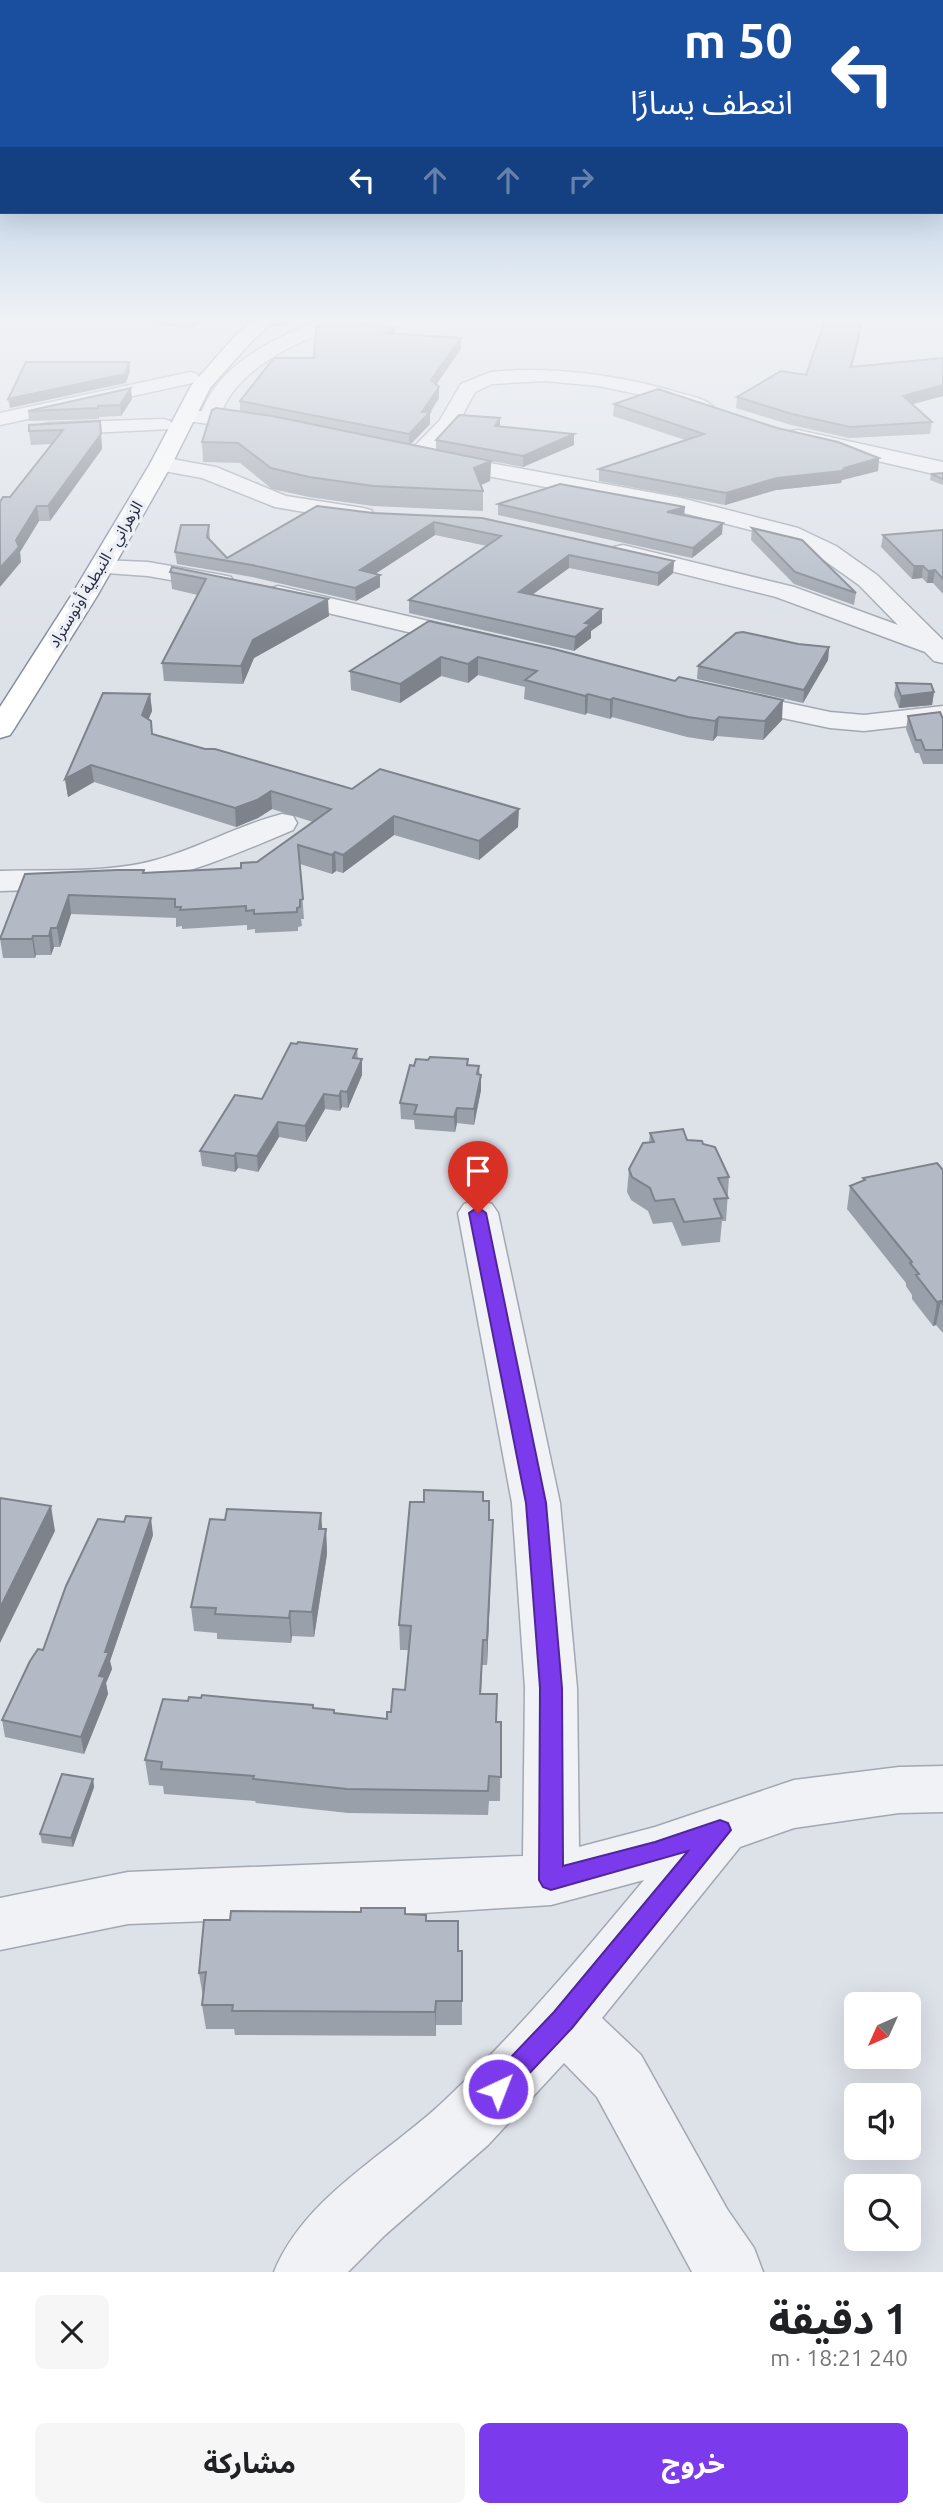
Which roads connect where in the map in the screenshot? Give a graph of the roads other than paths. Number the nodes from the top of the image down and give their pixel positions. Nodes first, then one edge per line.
1 (130, 426) edge
2 (162, 426) edge
3 (191, 426) edge
4 (258, 426) edge
5 (444, 426) edge
6 (0, 430) edge
7 (282, 430) edge
8 (772, 430) edge
9 (388, 451) edge
10 (415, 457) junction
11 (160, 464) junction
12 (943, 468) edge
13 (384, 516) edge
14 (605, 548) edge
15 (101, 567) junction
16 (29, 642) dead end
17 (494, 644) edge
18 (940, 652) edge
19 (708, 693) edge
20 (943, 714) edge
21 (0, 729) edge
22 (282, 823) dead end
23 (0, 881) edge
24 (478, 1213) dead end
25 (943, 1789) edge
26 (720, 1830) junction
27 (551, 1880) junction
28 (0, 1924) edge
29 (563, 2020) junction
30 (307, 2272) edge
31 (730, 2272) edge

1 - 6 street
2 - 16 highway, الزهراني - النبطية أوتوستراد
3 - 11 highway, الزهراني - النبطية أوتوستراد
4 - 7 street
5 - 10 street
8 - 12 street
9 - 10 street
10 - 18 street
11 - 13 street
11 - 15 highway, الزهراني - النبطية أوتوستراد
14 - 18 street
15 - 17 street
15 - 21 highway, الزهراني - النبطية أوتوستراد
19 - 20 street
22 - 23 street
24 - 27 street
25 - 26 street
26 - 27 street
26 - 29 street
27 - 28 street
29 - 30 street
29 - 31 street

